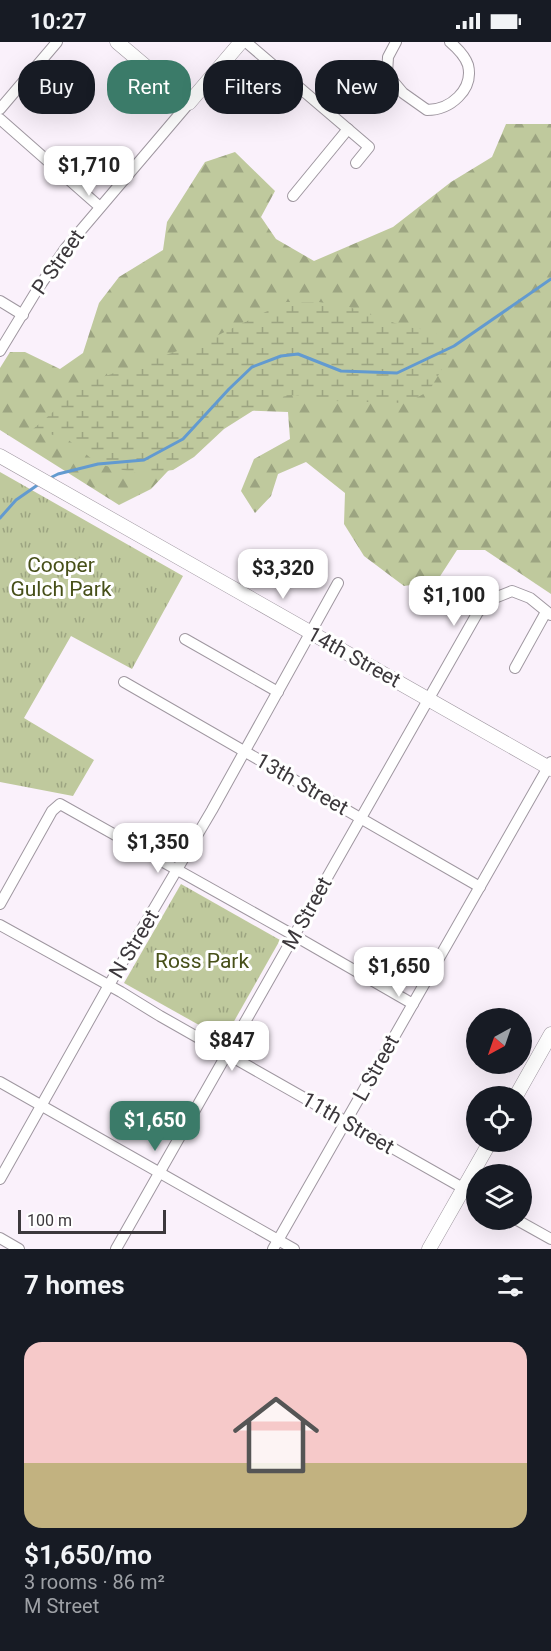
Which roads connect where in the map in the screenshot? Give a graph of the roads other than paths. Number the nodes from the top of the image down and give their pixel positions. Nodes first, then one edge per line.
1 (57, 42) edge
2 (117, 42) edge
3 (241, 42) edge
4 (246, 42) edge
5 (396, 42) edge
6 (450, 42) edge
7 (138, 60) edge
8 (191, 101) edge
9 (0, 109) edge
10 (180, 114) edge
11 (0, 119) edge
12 (348, 129) junction
13 (356, 163) dead end
14 (292, 196) dead end
15 (100, 207) junction
16 (0, 302) edge
17 (23, 315) junction
18 (0, 351) edge
19 (0, 456) edge
20 (338, 583) dead end
21 (548, 613) edge
22 (309, 633) junction
23 (185, 639) dead end
24 (515, 668) dead end
25 (124, 682) dead end
26 (278, 692) junction
27 (429, 699) junction
28 (244, 751) junction
29 (550, 766) edge
30 (361, 819) junction
31 (176, 870) junction
32 (480, 887) junction
33 (0, 904) edge
34 (0, 925) edge
35 (296, 936) junction
36 (109, 985) junction
37 (412, 1004) junction
38 (551, 1034) edge
39 (227, 1054) junction
40 (0, 1082) edge
41 (522, 1086) edge
42 (41, 1105) junction
43 (346, 1121) junction
44 (484, 1152) edge
45 (160, 1172) junction
46 (0, 1179) edge
47 (464, 1188) junction
48 (532, 1228) edge
49 (0, 1238) edge
50 (551, 1239) edge
51 (275, 1244) edge
52 (18, 1249) edge
53 (116, 1249) edge
54 (294, 1249) edge
55 (429, 1249) edge

1 - 9 street
2 - 7 street
3 - 8 street, P Street
4 - 12 street
5 - 6 street
10 - 15 street, P Street
11 - 15 street
12 - 13 street
12 - 14 street
15 - 17 street, P Street
16 - 17 street
17 - 18 street, P Street
19 - 22 street, 14th Street
20 - 22 street, N Street
21 - 24 street
21 - 27 street, M Street
22 - 26 street, N Street
22 - 27 street, 14th Street
23 - 26 street
25 - 28 street, 13th Street
26 - 28 street, N Street
27 - 29 street, 14th Street
27 - 30 street, M Street
28 - 30 street, 13th Street
28 - 31 street, N Street
29 - 32 street, L Street
30 - 32 street, 13th Street
30 - 35 street, M Street
31 - 33 street
31 - 35 street
31 - 36 street, N Street
32 - 37 street, L Street
34 - 36 street, 11th Street
35 - 37 street
35 - 39 street, M Street
36 - 39 street, 11th Street
36 - 42 street, N Street
37 - 43 street, L Street
38 - 41 street
39 - 43 street, 11th Street
39 - 45 street, M Street
40 - 42 street
42 - 45 street
42 - 46 street, N Street
43 - 47 street, 11th Street
43 - 51 street, L Street
44 - 47 street
45 - 51 street
45 - 53 street, M Street
47 - 55 street
48 - 50 street
49 - 52 street
51 - 54 street

